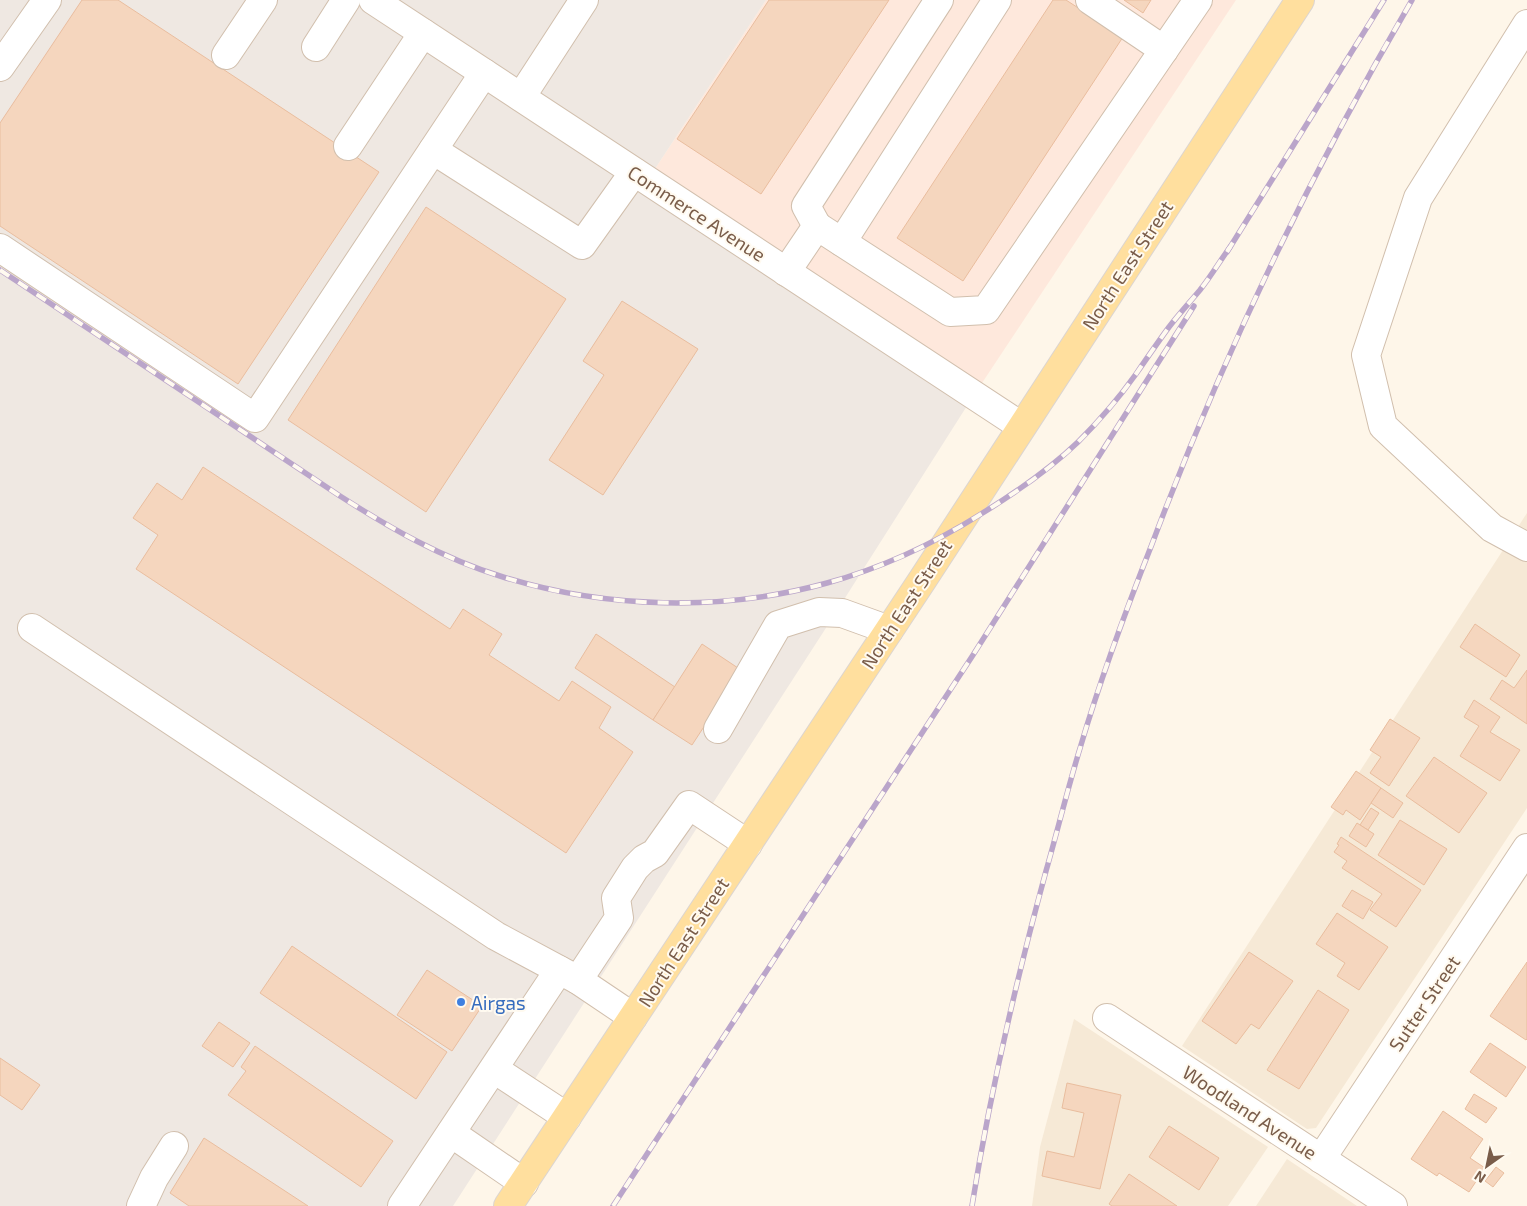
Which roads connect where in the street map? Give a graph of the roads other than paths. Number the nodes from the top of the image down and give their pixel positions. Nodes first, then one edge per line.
1 (47, 0) edge
2 (263, 0) edge
3 (346, 0) edge
4 (373, 0) edge
5 (584, 0) edge
6 (939, 0) edge
7 (997, 0) edge
8 (1090, 0) edge
9 (1198, 0) edge
10 (1300, 0) edge
11 (1527, 24) edge
12 (423, 33) junction
13 (316, 47) dead end
14 (1164, 50) junction
15 (226, 55) dead end
16 (0, 67) edge
17 (484, 73) junction
18 (521, 97) junction
19 (348, 146) dead end
20 (433, 150) junction
21 (634, 172) junction
22 (817, 226) junction
23 (842, 242) junction
24 (0, 248) edge
25 (786, 272) junction
26 (1021, 426) junction
27 (1527, 547) edge
28 (32, 628) dead end
29 (889, 630) junction
30 (718, 729) dead end
31 (748, 844) junction
32 (1527, 848) edge
33 (568, 975) junction
34 (633, 1017) junction
35 (1107, 1018) dead end
36 (494, 1069) junction
37 (567, 1117) junction
38 (451, 1133) junction
39 (174, 1146) dead end
40 (1321, 1159) junction
41 (524, 1183) junction
42 (141, 1206) edge
43 (402, 1206) edge
44 (508, 1206) edge
45 (1393, 1206) edge

1 - 16 street
2 - 15 street
3 - 13 street
4 - 12 street, Commerce Avenue
5 - 18 street
6 - 22 street
7 - 23 street
8 - 14 street
9 - 14 street
10 - 26 main road, North East Street
11 - 27 street
12 - 17 street, Commerce Avenue
12 - 19 street
14 - 23 street
17 - 18 street, Commerce Avenue
17 - 20 street
18 - 21 street, Commerce Avenue
20 - 21 street
20 - 24 street
21 - 25 street, Commerce Avenue
22 - 23 street
22 - 25 street
25 - 26 street, Commerce Avenue
26 - 29 main road, North East Street
28 - 33 street
29 - 30 street
29 - 31 main road, North East Street
31 - 33 street
31 - 34 main road, North East Street
32 - 40 street, Sutter Street
33 - 34 street
33 - 36 street
34 - 37 main road, North East Street
35 - 40 street, Woodland Avenue
36 - 37 street
36 - 38 street
37 - 41 main road, North East Street
38 - 41 street
38 - 43 street
39 - 42 street
40 - 45 street, Woodland Avenue
41 - 44 main road, North East Street

